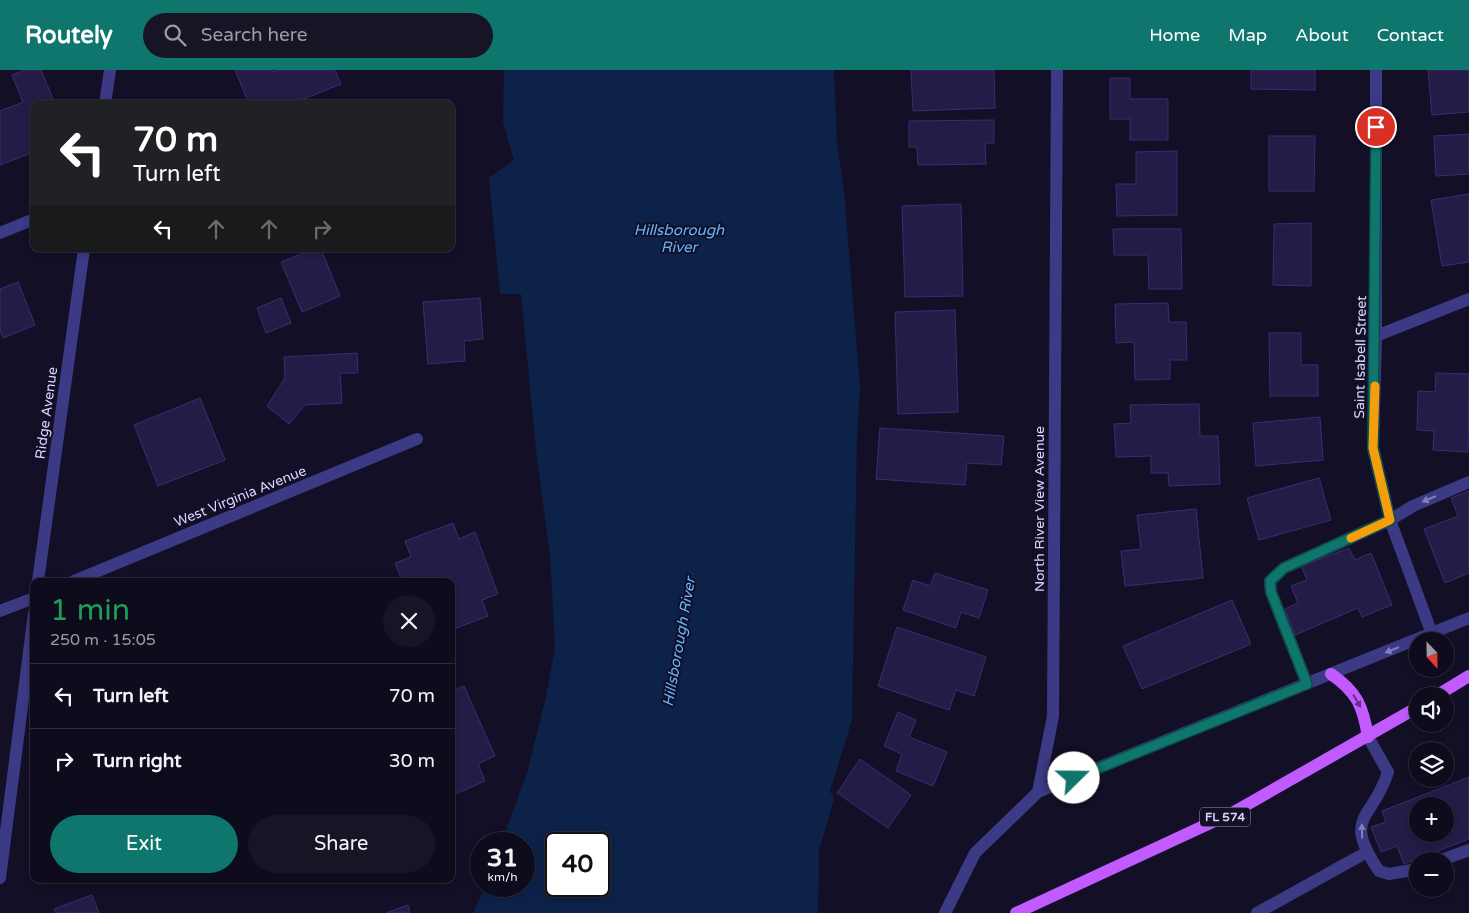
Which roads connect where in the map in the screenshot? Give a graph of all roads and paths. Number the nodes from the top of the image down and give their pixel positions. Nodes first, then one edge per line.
1 (110, 70) edge
2 (1057, 70) edge
3 (1376, 70) edge
4 (106, 100) edge
5 (30, 221) edge
6 (0, 233) edge
7 (84, 252) edge
8 (1469, 299) edge
9 (1376, 336) junction
10 (417, 439) dead end
11 (1469, 482) edge
12 (1390, 520) junction
13 (38, 578) edge
14 (81, 578) edge
15 (30, 600) edge
16 (0, 611) edge
17 (1469, 618) edge
18 (1431, 632) edge
19 (1437, 632) edge
20 (1409, 643) edge
21 (30, 644) edge
22 (1331, 674) junction
23 (1469, 676) edge
24 (1307, 684) junction
25 (1451, 687) edge
26 (1409, 712) edge
27 (1368, 737) junction
28 (1038, 792) junction
29 (1469, 850) edge
30 (1367, 852) junction
31 (1454, 856) edge
32 (1409, 871) edge
33 (0, 878) edge
34 (945, 913) edge
35 (1016, 913) edge
36 (1257, 913) edge

1 - 4 street
2 - 28 street, North River View Avenue
3 - 9 street, Saint Isabell Street
5 - 6 street
7 - 13 street, Ridge Avenue
8 - 9 street
9 - 12 street, Saint Isabell Street
10 - 14 street, West Virginia Avenue
11 -> 12 street
12 - 18 street, Saint Isabell Street
12 - 24 street
15 - 16 street
17 - 19 street
20 -> 22 street
21 - 33 street
22 - 24 street
22 -> 27 main road
23 - 25 main road
24 - 28 street
26 - 27 main road, FL 574
30 -> 27 street
27 - 35 main road, FL 574
28 - 34 street
29 - 31 street
30 - 32 street
30 - 36 street

